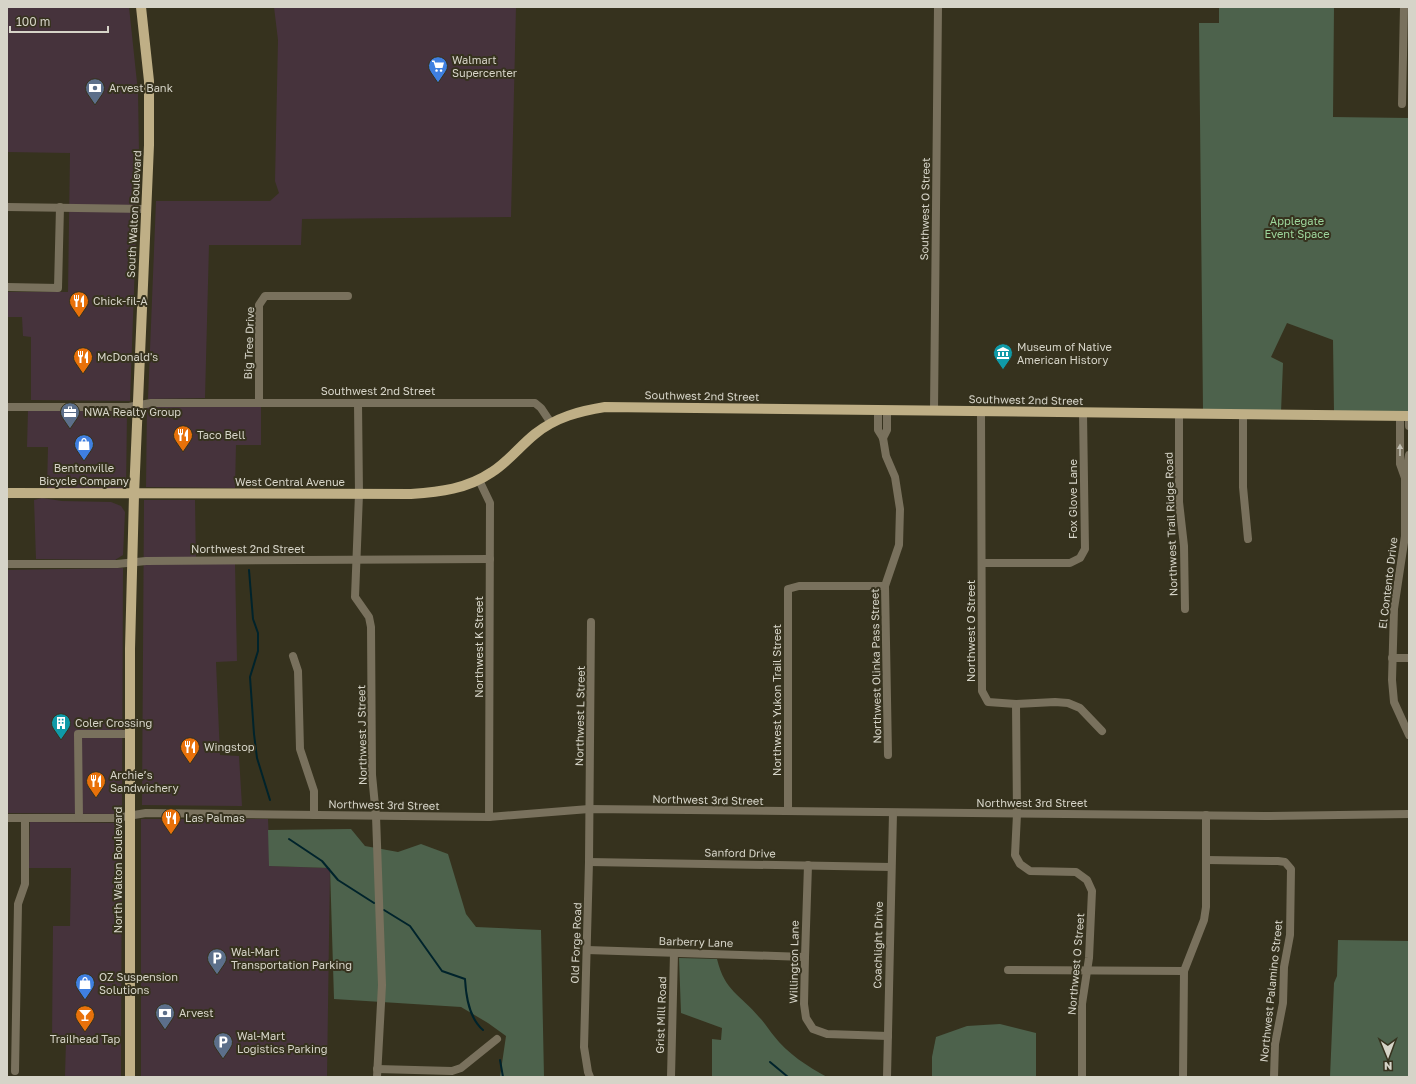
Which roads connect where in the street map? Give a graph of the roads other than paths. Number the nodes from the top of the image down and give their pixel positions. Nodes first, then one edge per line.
1 (141, 7) edge
2 (938, 7) edge
3 (1404, 7) edge
4 (1402, 104) dead end
5 (7, 207) edge
6 (60, 207) junction
7 (147, 209) junction
8 (7, 287) edge
9 (348, 296) dead end
10 (258, 403) junction
11 (358, 403) junction
12 (138, 406) junction
13 (7, 407) edge
14 (883, 410) junction
15 (934, 411) junction
16 (981, 412) junction
17 (1083, 413) junction
18 (1179, 414) junction
19 (1243, 414) junction
20 (1406, 416) edge
21 (552, 423) junction
22 (1409, 426) edge
23 (1409, 455) edge
24 (479, 480) junction
25 (1407, 480) edge
26 (7, 494) edge
27 (359, 494) junction
28 (134, 495) junction
29 (1248, 539) dead end
30 (490, 559) junction
31 (356, 560) junction
32 (132, 563) junction
33 (983, 563) junction
34 (7, 564) edge
35 (885, 586) junction
36 (1184, 609) dead end
37 (591, 622) dead end
38 (292, 656) dead end
39 (1392, 658) junction
40 (1409, 658) edge
41 (1016, 704) junction
42 (1102, 731) dead end
43 (130, 734) junction
44 (1409, 735) edge
45 (888, 755) dead end
46 (589, 809) junction
47 (788, 811) junction
48 (893, 813) junction
49 (1017, 814) junction
50 (1409, 814) edge
51 (314, 815) junction
52 (1206, 815) junction
53 (130, 816) junction
54 (376, 816) junction
55 (7, 818) edge
56 (25, 818) junction
57 (79, 818) junction
58 (489, 818) junction
59 (1207, 860) junction
60 (589, 862) junction
61 (808, 865) junction
62 (891, 867) junction
63 (587, 950) junction
64 (674, 953) junction
65 (805, 957) junction
66 (1008, 970) dead end
67 (1086, 971) junction
68 (1184, 971) junction
69 (888, 1036) junction
70 (496, 1039) dead end
71 (15, 1071) dead end
72 (377, 1073) edge
73 (130, 1077) edge
74 (590, 1077) edge
75 (671, 1077) edge
76 (887, 1077) edge
77 (1082, 1077) edge
78 (1183, 1077) edge
79 (1274, 1077) edge

1 - 7 main road, South Walton Boulevard
2 - 15 street, Southwest O Street
3 - 4 street
5 - 6 street
6 - 7 street
6 - 8 street
7 - 12 main road, South Walton Boulevard
9 - 10 street, Big Tree Drive
10 - 11 street, Southwest 2nd Street
10 - 12 street, Southwest 2nd Street
11 - 21 street, Southwest 2nd Street
11 - 27 street, Northwest J Street
12 - 13 street, Southwest 2nd Street
12 - 28 main road, South Walton Boulevard
14 - 15 main road, Southwest 2nd Street
14 - 21 main road, Southwest 2nd Street
14 - 35 street, Northwest Olinka Pass Street
15 - 16 main road, Southwest 2nd Street
16 - 17 main road, Southwest 2nd Street
16 - 33 street, Northwest O Street
17 - 18 main road, Southwest 2nd Street
17 - 33 street, Fox Glove Lane
18 - 19 main road, Southwest 2nd Street
18 - 36 street, Northwest Trail Ridge Road
19 - 20 main road, Southwest 2nd Street
19 - 29 street
20 - 22 street
25 -> 20 street, El Contento Drive
21 - 24 main road, West Central Avenue
23 - 25 street, El Contento Drive
24 - 27 main road, West Central Avenue
24 - 30 street, Northwest K Street
25 - 39 street, El Contento Drive
26 - 28 main road, West Central Avenue
27 - 28 main road, West Central Avenue
27 - 31 street, Northwest J Street
28 - 32 main road, North Walton Boulevard
30 - 31 street, Northwest 2nd Street
30 - 58 street, Northwest K Street
31 - 32 street, Northwest 2nd Street
31 - 54 street, Northwest J Street
32 - 34 street, Northwest 2nd Street
32 - 43 main road, North Walton Boulevard
33 - 41 street, Northwest O Street
35 - 45 street, Northwest Olinka Pass Street
35 - 47 street, Northwest Yukon Trail Street
37 - 46 street, Northwest L Street
38 - 51 street
39 - 40 street
39 - 44 street, El Contento Drive
41 - 42 street
41 - 49 street, Northwest O Street
43 - 53 main road, North Walton Boulevard
43 - 57 street
46 - 47 street, Northwest 3rd Street
46 - 58 street, Northwest 3rd Street
46 - 60 street, Old Forge Road
47 - 48 street, Northwest 3rd Street
48 - 49 street, Northwest 3rd Street
48 - 62 street, Coachlight Drive
49 - 52 street, Northwest 3rd Street
49 - 67 street, Northwest O Street
50 - 52 street, Northwest 3rd Street
51 - 53 street, Northwest 3rd Street
51 - 54 street, Northwest 3rd Street
52 - 59 street
53 - 57 street, Northwest 3rd Street
53 - 73 main road, North Walton Boulevard
54 - 58 street, Northwest 3rd Street
54 - 72 street, Northwest J Street
55 - 56 street, Northwest 3rd Street
56 - 57 street, Northwest 3rd Street
56 - 71 street
59 - 68 street
59 - 79 street, Northwest Palamino Street
60 - 61 street, Sanford Drive
60 - 63 street, Old Forge Road
61 - 62 street, Sanford Drive
61 - 65 street, Willington Lane
62 - 69 street, Coachlight Drive
63 - 64 street, Barberry Lane
63 - 74 street, Old Forge Road
64 - 65 street, Barberry Lane
64 - 75 street, Grist Mill Road
65 - 69 street, Willington Lane
66 - 67 street
67 - 68 street
67 - 77 street, Northwest O Street
68 - 78 street
69 - 76 street, Coachlight Drive
70 - 72 street

